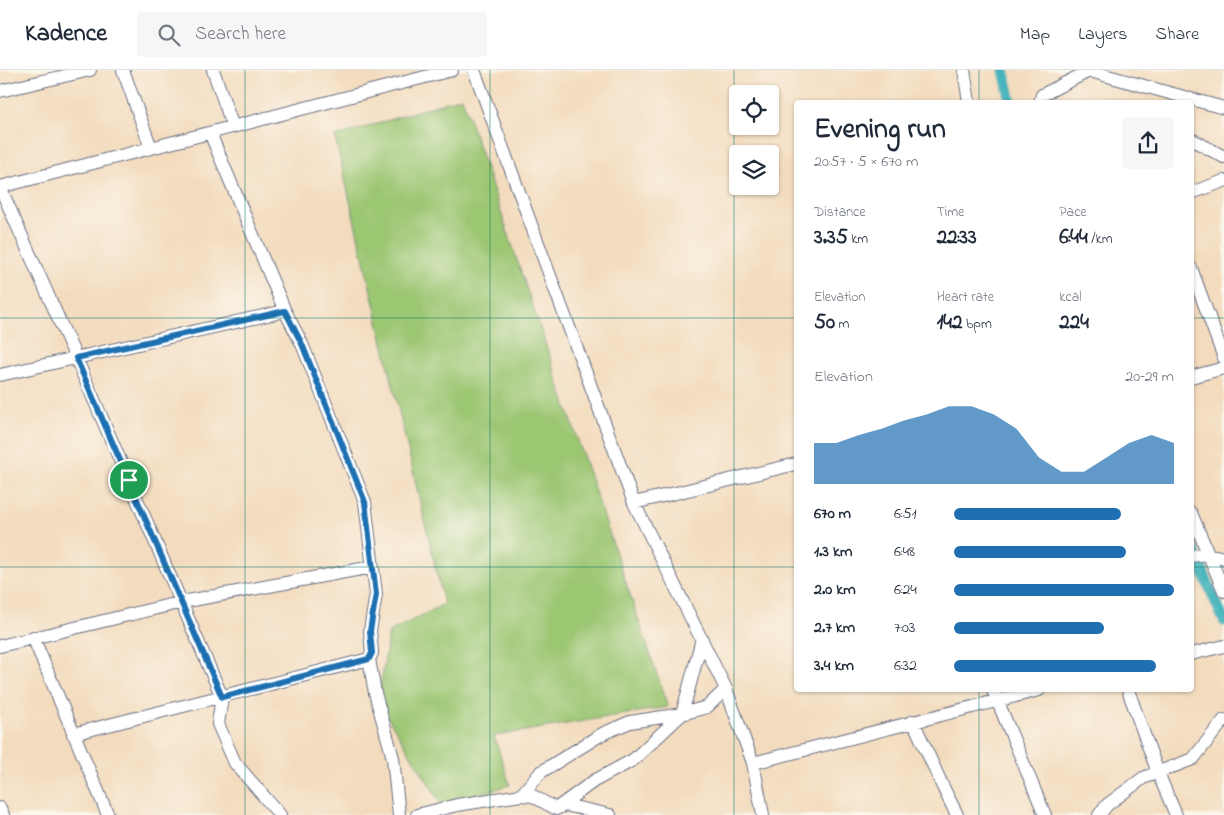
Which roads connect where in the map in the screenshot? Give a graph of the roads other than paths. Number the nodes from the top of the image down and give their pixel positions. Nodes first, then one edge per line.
1 (90, 70) edge
2 (123, 70) edge
3 (213, 70) edge
4 (452, 70) edge
5 (474, 70) edge
6 (964, 70) edge
7 (1088, 70) edge
8 (0, 91) edge
9 (968, 100) edge
10 (1041, 100) edge
11 (1224, 108) edge
12 (233, 127) junction
13 (210, 133) junction
14 (1194, 141) edge
15 (151, 148) junction
16 (1224, 157) edge
17 (1224, 181) edge
18 (0, 187) edge
19 (1194, 192) edge
20 (1194, 276) edge
21 (285, 311) junction
22 (76, 358) junction
23 (1224, 358) edge
24 (1224, 368) edge
25 (0, 375) edge
26 (1194, 376) edge
27 (794, 464) edge
28 (634, 502) junction
29 (1194, 520) edge
30 (1208, 554) junction
31 (1194, 556) edge
32 (1224, 558) edge
33 (372, 567) junction
34 (1224, 591) edge
35 (182, 602) junction
36 (33, 637) junction
37 (702, 639) junction
38 (0, 646) edge
39 (1224, 646) edge
40 (1194, 653) edge
41 (369, 659) junction
42 (726, 689) junction
43 (1024, 692) edge
44 (1129, 692) edge
45 (995, 696) edge
46 (222, 697) junction
47 (682, 714) junction
48 (1224, 720) edge
49 (913, 721) junction
50 (73, 734) junction
51 (753, 763) junction
52 (1158, 773) junction
53 (521, 795) junction
54 (0, 808) edge
55 (553, 812) edge
56 (3, 815) edge
57 (108, 815) edge
58 (280, 815) edge
59 (398, 815) edge
60 (417, 815) edge
61 (610, 815) edge
62 (763, 815) edge
63 (957, 815) edge
64 (1044, 815) edge
65 (1099, 815) edge
66 (1176, 815) edge

1 - 8 street
2 - 15 street
3 - 12 street
4 - 12 street
5 - 28 street
6 - 9 street
7 - 10 street
7 - 11 street
12 - 13 street
13 - 15 street
13 - 21 street
14 - 16 street
15 - 18 street
17 - 19 street
18 - 22 street
20 - 23 street
21 - 22 street
21 - 33 street
22 - 25 street
22 - 35 street
24 - 26 street
27 - 28 street
28 - 37 street
29 - 30 street
30 - 31 street
30 - 32 street
30 - 34 street
33 - 35 street
33 - 41 street
35 - 36 street
35 - 46 street
36 - 38 street
36 - 50 street
37 - 42 street
37 - 47 street
39 - 40 street
41 - 46 street
41 - 59 street
42 - 47 street
42 - 51 street
43 - 45 street
44 - 52 street
45 - 49 street
45 - 64 street
46 - 50 street
46 - 58 street
47 - 53 street
47 - 55 street
48 - 52 street
49 - 51 street
49 - 63 street
50 - 57 street
51 - 62 street
52 - 65 street
52 - 66 street
53 - 55 street
53 - 60 street
54 - 56 street
55 - 61 street

